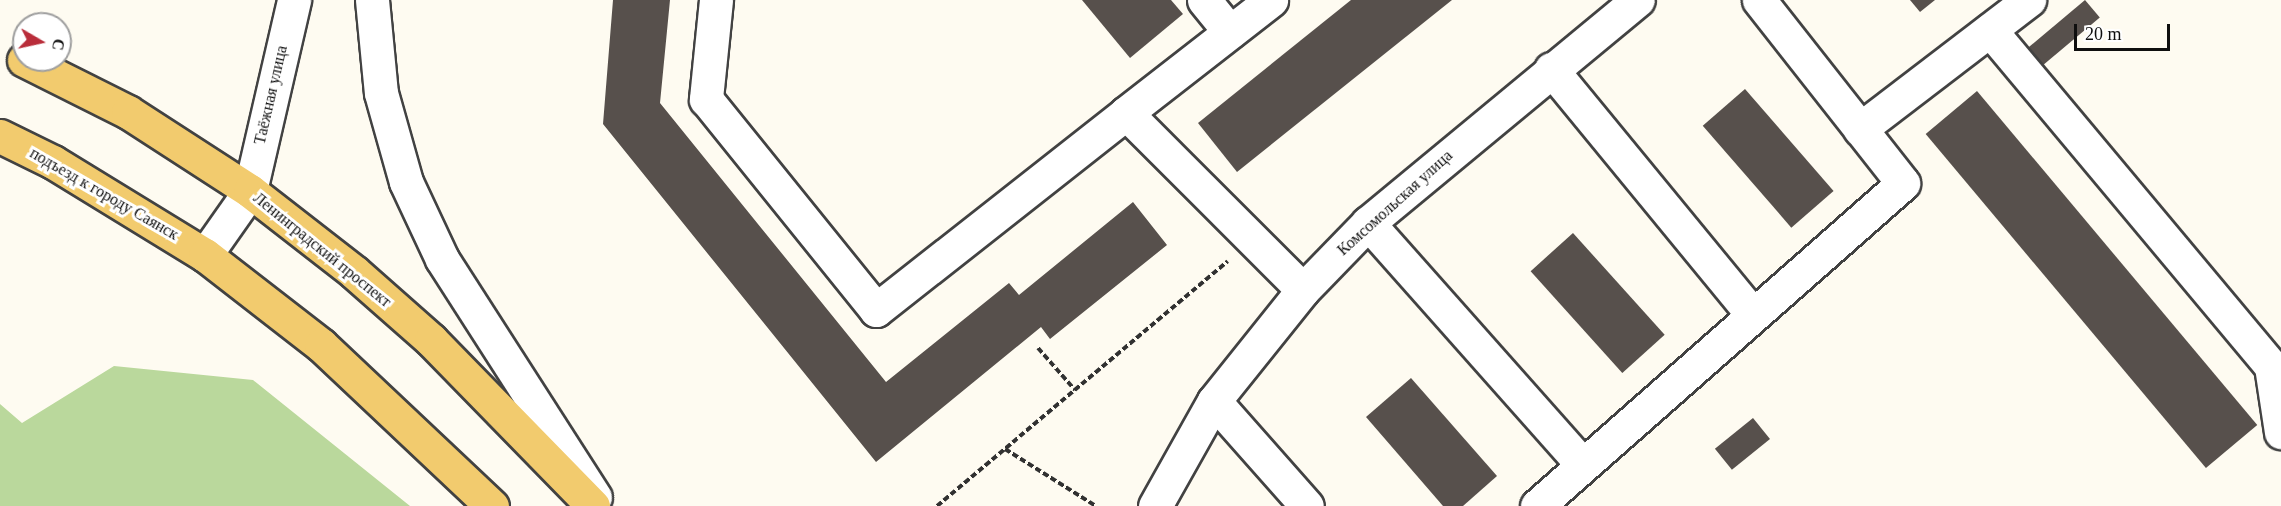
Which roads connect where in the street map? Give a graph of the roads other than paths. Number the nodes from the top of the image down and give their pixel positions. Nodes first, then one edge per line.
1 (294, 0) edge
2 (372, 0) edge
3 (716, 0) edge
4 (1204, 0) edge
5 (1271, 0) edge
6 (1759, 0) edge
7 (2029, 0) edge
8 (1628, 3) edge
9 (1990, 30) junction
10 (1230, 32) junction
11 (1551, 69) junction
12 (48, 72) edge
13 (1125, 112) junction
14 (1860, 129) junction
15 (0, 136) edge
16 (250, 191) junction
17 (1368, 223) junction
18 (205, 255) junction
19 (1303, 290) junction
20 (1753, 315) junction
21 (1214, 401) junction
22 (2281, 432) edge
23 (1582, 464) junction
24 (1540, 505) edge
25 (492, 506) edge
26 (593, 506) edge
27 (600, 506) edge
28 (1155, 506) edge
29 (1307, 506) edge

1 - 16 street, Таёжная улица
2 - 27 street
3 - 13 street
4 - 10 street
5 - 10 street
6 - 14 street
7 - 9 street
8 - 11 street, Комсомольская улица
9 - 14 street
9 - 22 street
10 - 13 street
11 - 17 street, Комсомольская улица
11 - 20 street
12 - 16 main road
13 - 19 street
14 - 20 street
15 - 18 main road, подъезд к городу Саянск
16 - 18 street, Ленинградский проспект
16 - 26 main road, Ленинградский проспект
17 - 19 street, Комсомольская улица
17 - 23 street
18 - 25 main road
19 - 21 street, Комсомольская улица
20 - 23 street
21 - 28 street, Комсомольская улица
21 - 29 street
23 - 24 street

